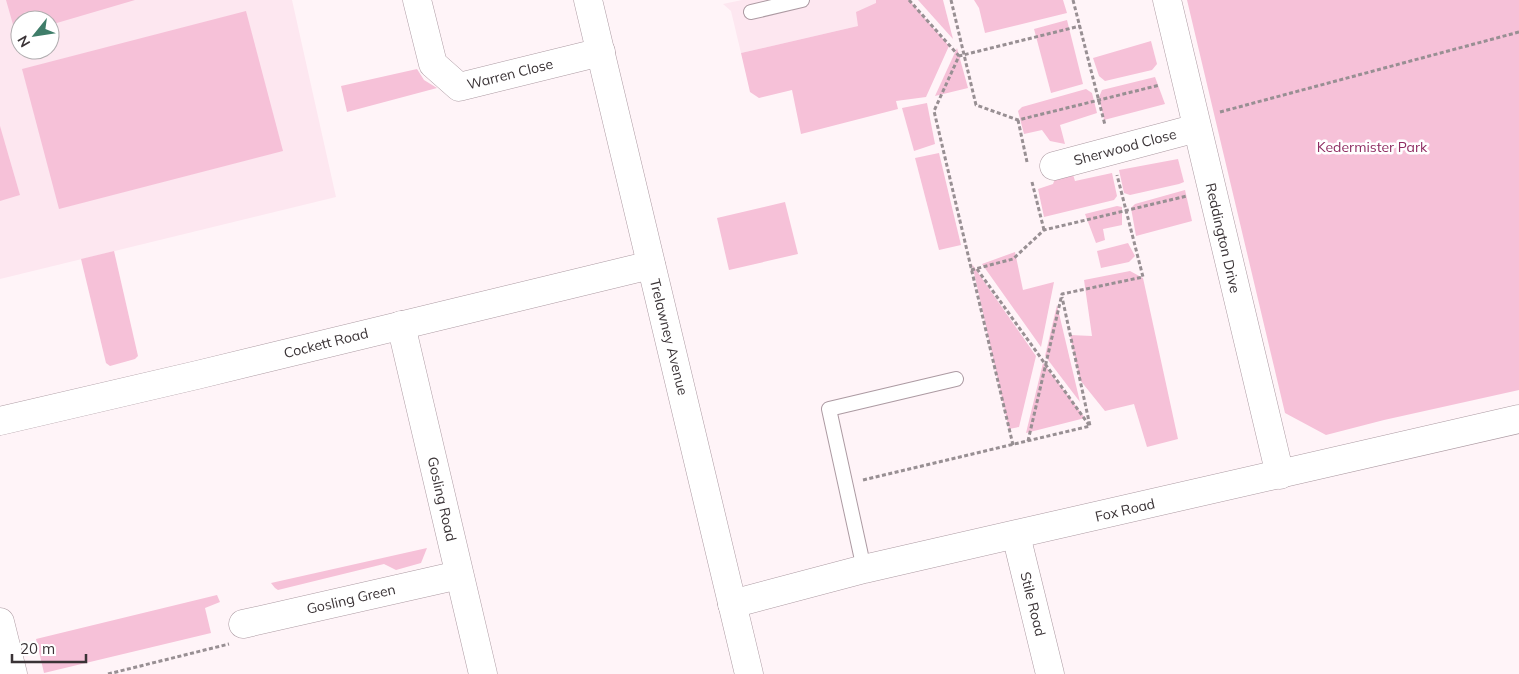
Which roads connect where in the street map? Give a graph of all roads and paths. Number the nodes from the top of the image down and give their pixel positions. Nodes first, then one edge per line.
1 (417, 0) edge
2 (588, 0) edge
3 (802, 0) edge
4 (910, 0) edge
5 (951, 0) edge
6 (1073, 0) edge
7 (1166, 0) edge
8 (750, 12) dead end
9 (1080, 26) junction
10 (1519, 32) edge
11 (601, 52) junction
12 (959, 56) junction
13 (964, 56) junction
14 (1185, 78) junction
15 (1098, 100) junction
16 (1196, 123) junction
17 (1111, 151) junction
18 (1054, 166) dead end
19 (1212, 190) junction
20 (1126, 211) junction
21 (651, 265) junction
22 (977, 269) junction
23 (971, 270) junction
24 (1062, 294) junction
25 (401, 325) junction
26 (1046, 363) junction
27 (956, 379) dead end
28 (1519, 419) edge
29 (0, 421) edge
30 (1090, 426) junction
31 (1028, 441) junction
32 (1013, 445) junction
33 (1280, 475) junction
34 (844, 485) junction
35 (1016, 535) junction
36 (864, 569) junction
37 (459, 575) junction
38 (732, 604) junction
39 (0, 622) edge
40 (243, 624) joint
41 (13, 674) edge
42 (108, 674) edge
43 (483, 674) edge
44 (749, 674) edge
45 (1050, 674) edge

1 - 11 street, Warren Close
2 - 11 street, Trelawney Avenue
3 - 8 lane
4 - 12 path
5 - 13 path
6 - 9 path
7 - 14 street, Reddington Drive
9 - 13 path
9 - 15 path
10 - 16 path
11 - 21 street, Trelawney Avenue
12 - 13 path
12 - 23 path
13 - 15 path
14 - 15 path
14 - 16 street, Reddington Drive
15 - 17 path
16 - 17 street, Sherwood Close
16 - 19 street, Reddington Drive
17 - 18 street, Sherwood Close
17 - 20 path
19 - 20 path
19 - 33 street, Reddington Drive
20 - 22 path
20 - 24 path
21 - 25 street, Cockett Road
21 - 38 street, Trelawney Avenue
22 - 23 path
22 - 26 path
23 - 32 path
24 - 26 path
24 - 30 path
25 - 29 street, Cockett Road
25 - 37 street, Gosling Road
26 - 30 path
26 - 31 path
27 - 34 lane
28 - 33 street, Fox Road
30 - 31 path
31 - 32 path
32 - 34 path
33 - 35 street, Fox Road
34 - 36 lane
35 - 36 street, Fox Road
35 - 45 street, Stile Road
36 - 38 street, Fox Road
37 - 40 street, Gosling Green
37 - 43 street, Gosling Road
38 - 44 street, Trelawney Avenue
39 - 41 street
40 - 42 path

